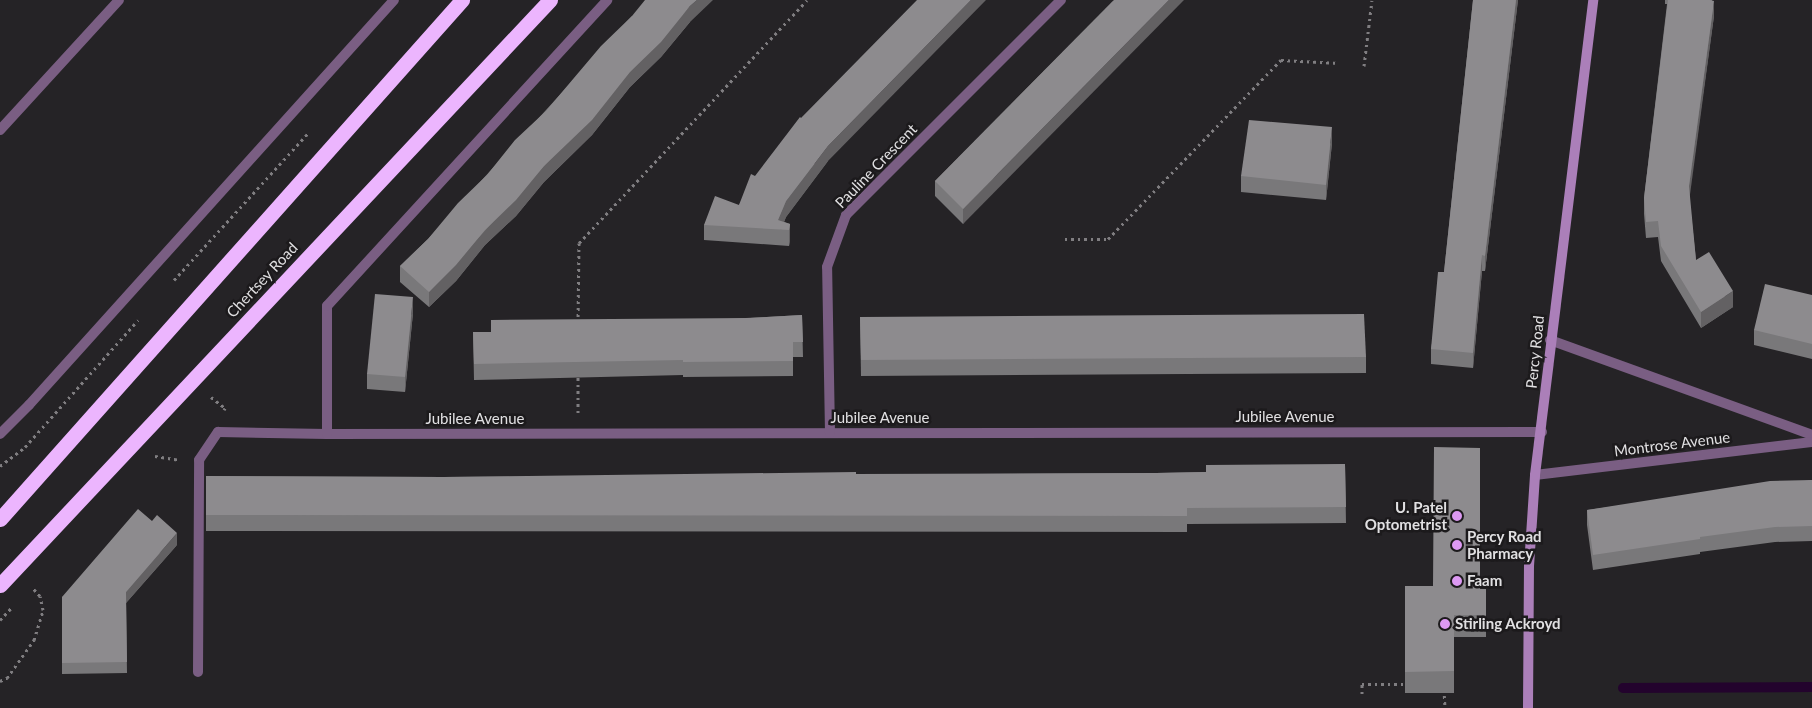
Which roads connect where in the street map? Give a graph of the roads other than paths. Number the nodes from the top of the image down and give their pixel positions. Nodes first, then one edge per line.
1 (119, 0) edge
2 (394, 0) edge
3 (462, 0) edge
4 (550, 0) edge
5 (607, 0) edge
6 (1061, 0) edge
7 (1593, 0) edge
8 (0, 130) edge
9 (1550, 340) junction
10 (1542, 432) junction
11 (830, 433) junction
12 (0, 434) edge
13 (326, 434) junction
14 (1812, 435) edge
15 (1812, 442) edge
16 (1535, 475) junction
17 (0, 519) edge
18 (0, 585) edge
19 (198, 672) dead end
20 (1528, 708) edge

1 - 8 street
2 - 12 street
3 - 17 highway
4 - 18 highway, Chertsey Road
5 - 13 street
6 - 11 street, Pauline Crescent
7 - 9 street, Percy Road
9 - 10 street, Percy Road
9 - 14 street, Montrose Avenue
10 - 11 street, Jubilee Avenue
10 - 16 street, Percy Road
11 - 13 street, Jubilee Avenue
13 - 19 street, Jubilee Avenue
15 - 16 street, Montrose Avenue
16 - 20 street, Percy Road

